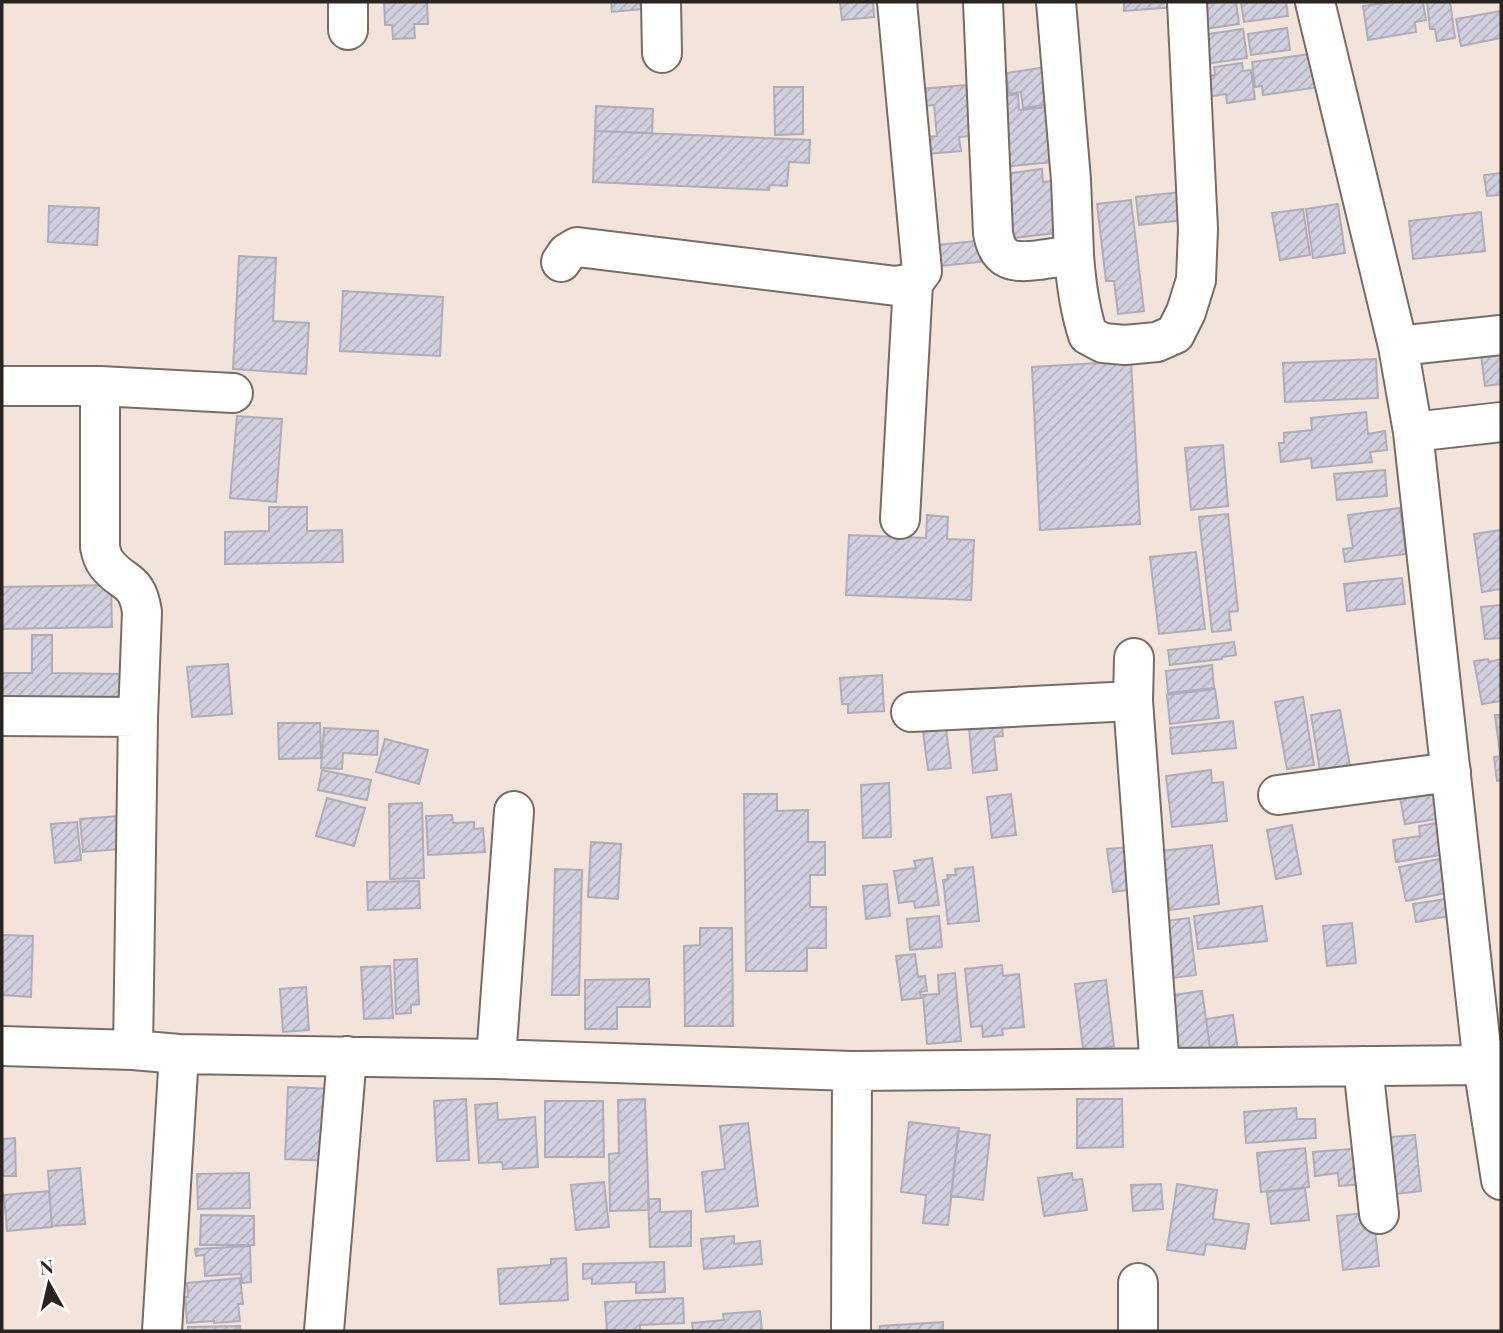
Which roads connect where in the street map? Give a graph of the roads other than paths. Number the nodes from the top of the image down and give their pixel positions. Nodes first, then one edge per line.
1 (661, 2) edge
2 (897, 2) edge
3 (982, 2) edge
4 (1056, 2) edge
5 (1186, 2) edge
6 (1315, 2) edge
7 (662, 53) dead end
8 (1074, 255) junction
9 (561, 262) dead end
10 (914, 283) junction
11 (1501, 335) edge
12 (1398, 346) junction
13 (2, 386) edge
14 (100, 386) junction
15 (233, 393) dead end
16 (1501, 422) edge
17 (1413, 432) junction
18 (900, 519) dead end
19 (1134, 658) dead end
20 (1133, 701) junction
21 (911, 712) dead end
22 (2, 716) edge
23 (138, 718) junction
24 (1451, 772) junction
25 (1278, 795) dead end
26 (514, 811) dead end
27 (2, 1046) edge
28 (134, 1050) junction
29 (179, 1054) junction
30 (347, 1056) junction
31 (496, 1059) junction
32 (1492, 1062) edge
33 (1363, 1066) junction
34 (1160, 1068) junction
35 (852, 1071) junction
36 (1501, 1180) edge
37 (1379, 1214) dead end
38 (1138, 1283) dead end
39 (162, 1331) edge
40 (324, 1331) edge
41 (851, 1331) edge
42 (1138, 1331) edge

1 - 7 street
2 - 10 street
3 - 8 street
4 - 8 street
5 - 8 street
6 - 12 street
9 - 10 street
10 - 18 street
11 - 12 street
12 - 17 street
13 - 14 street
14 - 15 street
14 - 23 street
16 - 17 street
17 - 24 street
19 - 20 street
20 - 21 street
20 - 34 street
22 - 23 street
23 - 28 street
24 - 25 street
24 - 32 street
26 - 31 street
27 - 28 street
28 - 29 street
29 - 30 street
29 - 39 street
30 - 31 street
30 - 40 street
31 - 35 street
32 - 33 street
32 - 36 street
33 - 34 street
33 - 37 street
34 - 35 street
35 - 41 street
38 - 42 street

